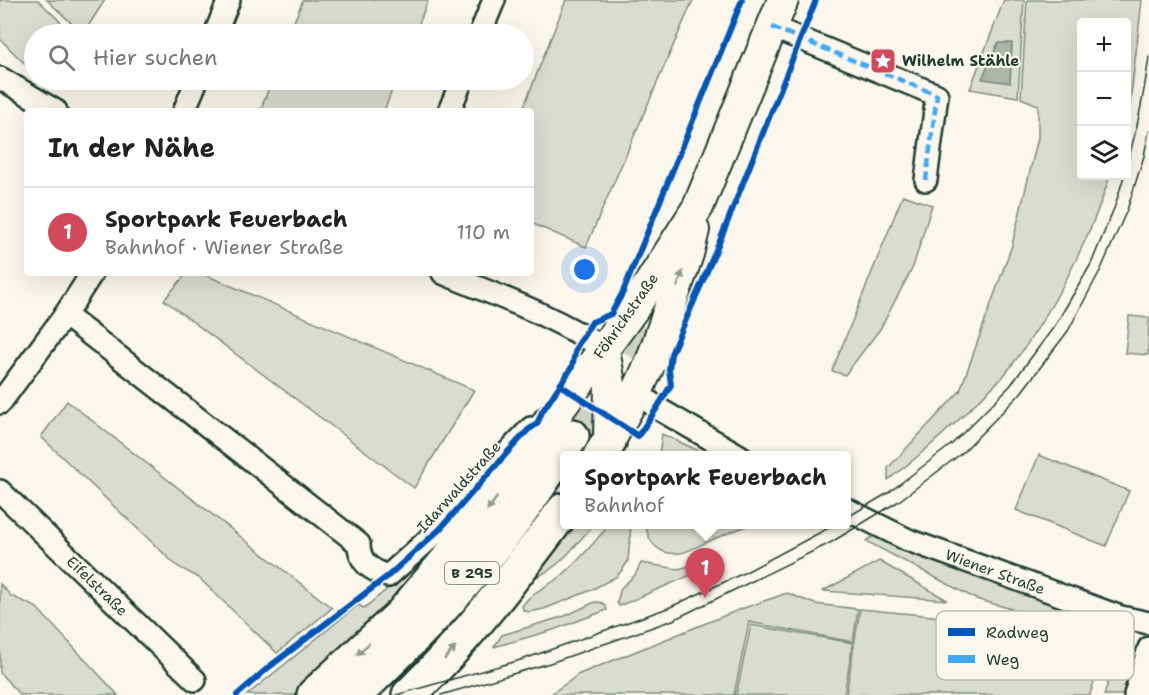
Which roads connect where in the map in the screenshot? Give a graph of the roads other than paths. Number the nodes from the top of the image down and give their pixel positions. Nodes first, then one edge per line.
1 (229, 0) edge
2 (494, 0) edge
3 (777, 14) edge
4 (219, 24) edge
5 (484, 24) edge
6 (0, 78) edge
7 (193, 90) edge
8 (458, 90) edge
9 (51, 108) edge
10 (185, 108) edge
11 (450, 108) edge
12 (926, 180) dead end
13 (698, 207) junction
14 (90, 276) edge
15 (450, 276) edge
16 (65, 315) junction
17 (664, 325) junction
18 (614, 346) junction
19 (623, 388) junction
20 (572, 393) junction
21 (0, 404) edge
22 (561, 429) junction
23 (604, 449) edge
24 (731, 451) edge
25 (0, 491) edge
26 (851, 512) edge
27 (560, 515) edge
28 (1104, 611) edge
29 (1134, 620) edge
30 (1149, 623) edge
31 (1149, 648) edge
32 (195, 680) dead end
33 (314, 695) edge
34 (355, 695) edge
35 (409, 695) edge
36 (1135, 695) edge

1 - 4 street
2 - 5 street
3 - 12 street
3 - 13 main road, Föhrichstraße
6 - 9 street
7 - 10 street
8 - 11 street
17 -> 13 main road, Föhrichstraße
13 - 18 main road, Föhrichstraße
14 - 16 street
15 - 18 street
16 - 21 street
16 - 22 street, Idarwaldstraße
17 - 18 main road
17 - 19 main road, Föhrichstraße
18 - 19 main road
18 - 20 main road, Föhrichstraße
19 - 20 main road
19 - 23 main road
19 - 24 street
20 - 22 main road, Föhrichstraße
22 -> 33 main road
22 - 34 main road, Föhrichstraße / B 295
25 - 32 street, Eifelstraße
26 - 28 street, Wiener Straße
35 -> 27 main road
29 - 30 street, Wiener Straße
31 - 36 street

